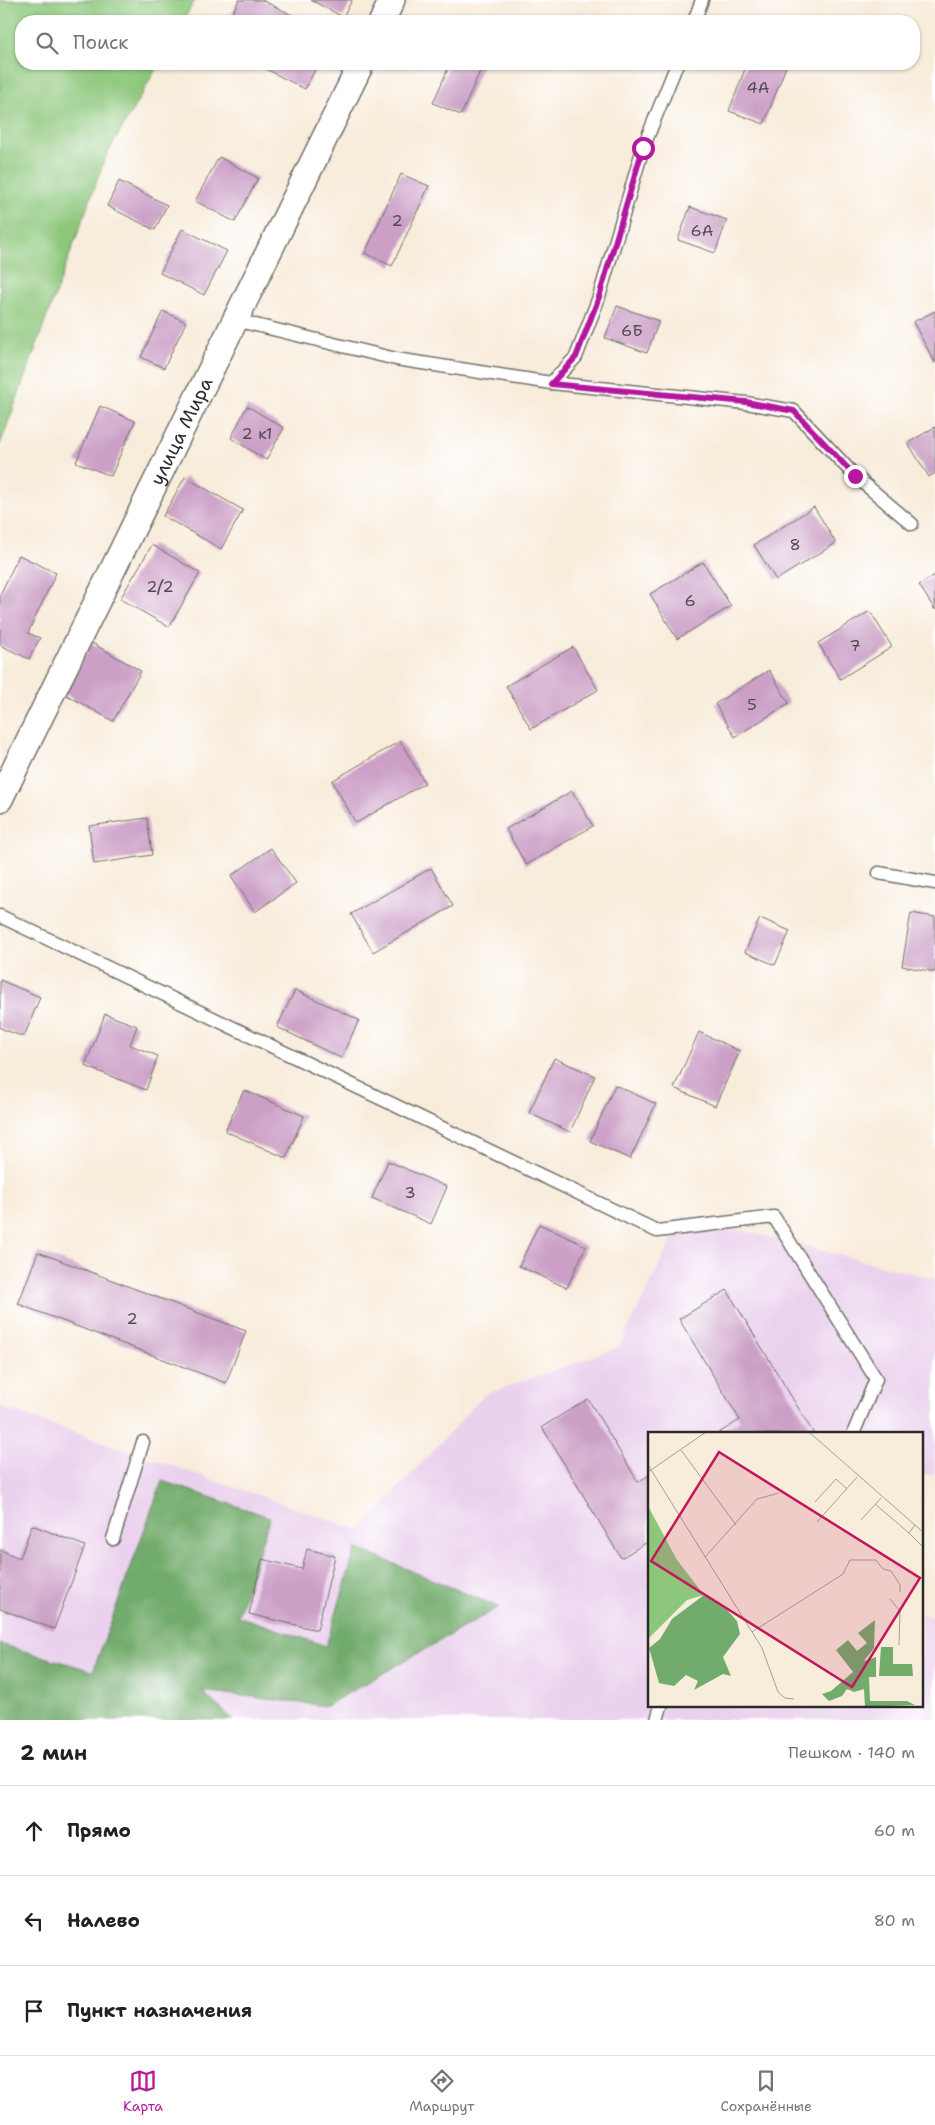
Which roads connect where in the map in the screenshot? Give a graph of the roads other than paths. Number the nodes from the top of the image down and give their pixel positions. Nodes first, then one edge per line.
1 (392, 0) edge
2 (702, 0) edge
3 (385, 15) edge
4 (696, 15) edge
5 (358, 70) edge
6 (675, 70) edge
7 (235, 320) junction
8 (551, 384) junction
9 (912, 524) dead end
10 (0, 799) edge
11 (879, 873) dead end
12 (935, 883) edge
13 (0, 916) edge
14 (854, 1432) edge
15 (143, 1442) dead end
16 (114, 1539) dead end

1 - 3 street
2 - 4 lane
5 - 7 street, улица Мира
6 - 8 lane
7 - 8 lane
7 - 10 street, улица Мира
8 - 9 lane
11 - 12 lane
13 - 14 lane
15 - 16 lane

